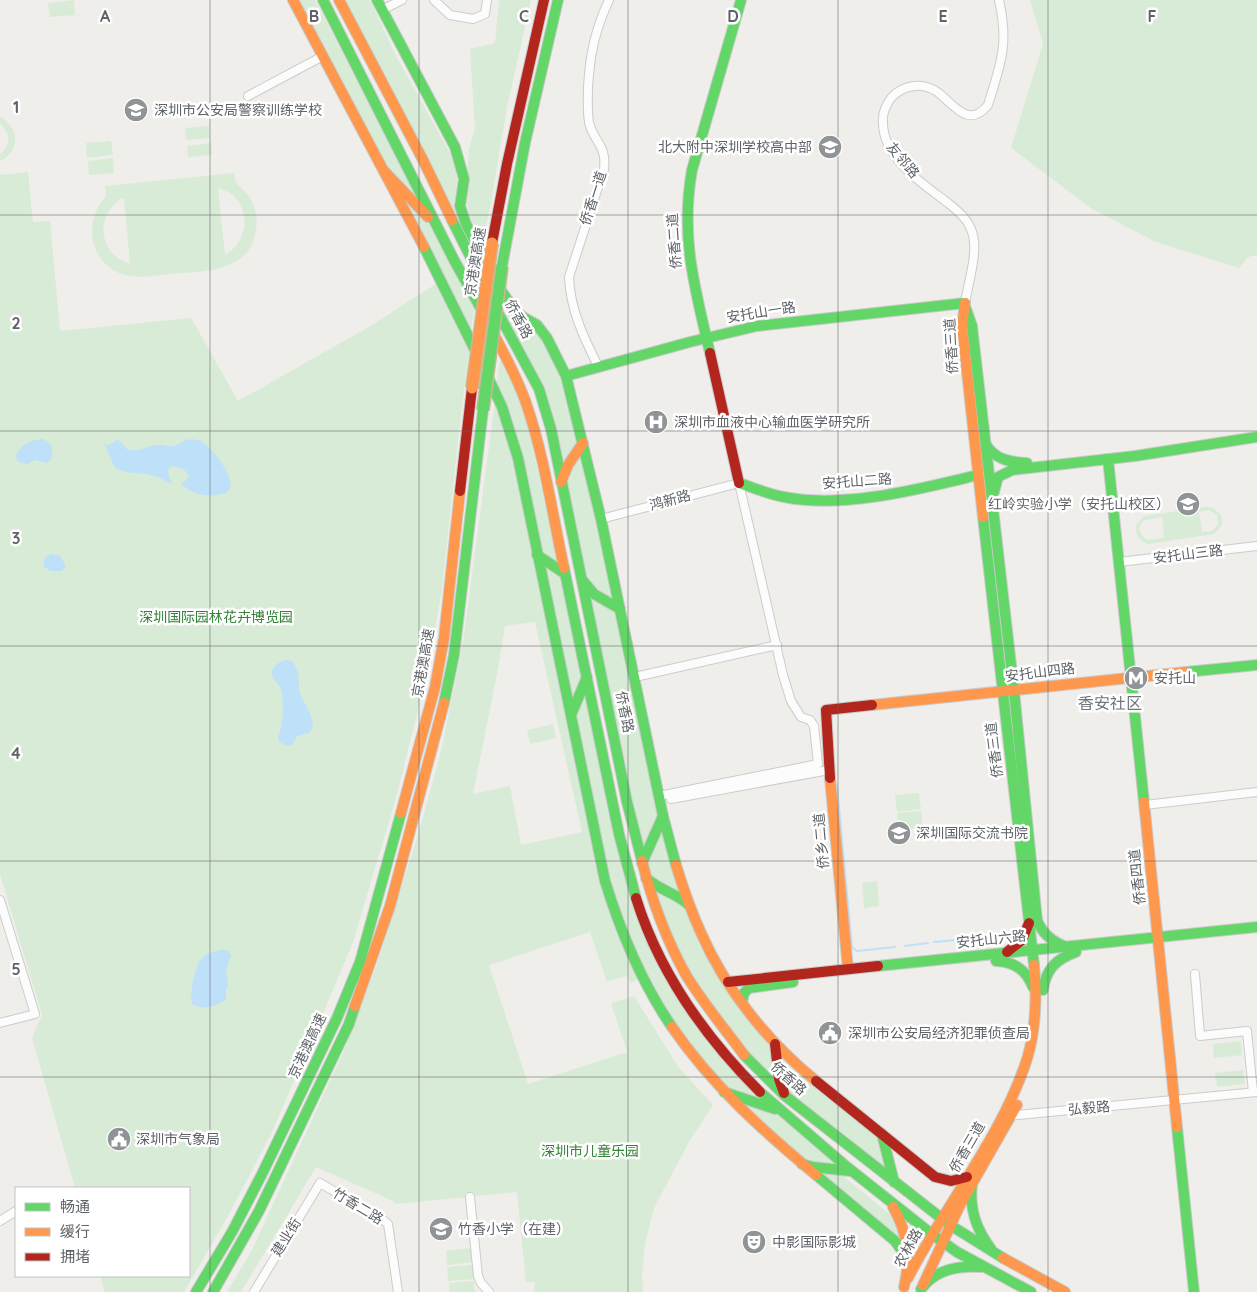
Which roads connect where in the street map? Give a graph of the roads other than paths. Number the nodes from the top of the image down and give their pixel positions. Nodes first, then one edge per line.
1 (294, 0) edge
2 (322, 0) edge
3 (339, 0) edge
4 (402, 0) edge
5 (434, 0) edge
6 (487, 0) edge
7 (544, 0) edge
8 (558, 0) edge
9 (609, 0) edge
10 (741, 0) edge
11 (999, 0) edge
12 (380, 5) edge
13 (323, 56) junction
14 (248, 96) dead end
15 (384, 172) junction
16 (436, 224) junction
17 (965, 303) junction
18 (706, 338) junction
19 (598, 366) junction
20 (566, 376) junction
21 (1257, 437) edge
22 (985, 440) junction
23 (583, 443) junction
24 (1108, 459) junction
25 (1045, 465) junction
26 (978, 475) junction
27 (561, 482) junction
28 (739, 483) junction
29 (992, 506) junction
30 (601, 519) junction
31 (1257, 546) edge
32 (537, 554) junction
33 (1119, 562) junction
34 (564, 573) junction
35 (583, 579) junction
36 (620, 609) junction
37 (777, 645) junction
38 (1257, 665) edge
39 (635, 677) junction
40 (1132, 677) junction
41 (587, 678) junction
42 (1008, 691) junction
43 (826, 710) joint
44 (571, 715) junction
45 (829, 770) junction
46 (1257, 792) edge
47 (660, 798) junction
48 (1145, 805) junction
49 (664, 816) junction
50 (642, 863) junction
51 (646, 878) junction
52 (0, 900) edge
53 (689, 904) junction
54 (1033, 917) junction
55 (1257, 927) edge
56 (1257, 934) edge
57 (1159, 940) junction
58 (1073, 949) junction
59 (1037, 953) junction
60 (999, 957) junction
61 (848, 969) junction
62 (1195, 974) dead end
63 (728, 982) junction
64 (1043, 990) junction
65 (742, 1002) junction
66 (1036, 1002) junction
67 (0, 1023) edge
68 (775, 1044) junction
69 (724, 1092) junction
70 (1255, 1092) edge
71 (784, 1095) junction
72 (1175, 1100) junction
73 (781, 1112) junction
74 (1007, 1116) junction
75 (882, 1134) junction
76 (802, 1164) junction
77 (853, 1172) junction
78 (970, 1181) junction
79 (894, 1182) junction
80 (320, 1183) joint
81 (470, 1197) dead end
82 (890, 1202) junction
83 (15, 1212) edge
84 (0, 1221) edge
85 (946, 1223) junction
86 (932, 1235) junction
87 (942, 1242) junction
88 (994, 1252) junction
89 (909, 1260) junction
90 (987, 1268) junction
91 (903, 1290) edge
92 (920, 1290) edge
93 (196, 1292) edge
94 (214, 1292) edge
95 (254, 1292) edge
96 (398, 1292) edge
97 (489, 1292) edge
98 (1031, 1292) edge
99 (1065, 1292) edge
100 (1194, 1292) edge

1 - 13 main road
2 - 16 main road
3 - 27 main road, 侨香路
4 - 12 street
5 - 6 street
7 - 93 main road, 京港澳高速, bridge
8 - 94 main road, 京港澳高速, bridge
9 - 19 street, 侨香一道
10 - 18 main road, 侨香二道
11 - 17 street, 友邻路
12 - 20 main road
13 - 14 street
13 - 15 main road
15 - 16 main road
15 - 32 main road
16 - 34 main road
17 - 18 main road, 安托山一路
17 - 22 main road, 侨香三道
17 - 26 main road, 侨香三道
18 - 19 main road, 安托山一路
18 - 28 main road, 侨香二道
19 - 20 main road, 安托山一路
20 - 23 main road
21 - 24 main road
22 - 25 main road
22 - 29 main road, 侨香三道
23 - 27 main road
23 - 30 main road
24 - 25 main road
24 - 33 main road, 侨香四道
25 - 29 main road
26 - 28 main road, 安托山二路
26 - 42 main road, 侨香三道
27 - 35 main road, 侨香路
28 - 30 street, 鸿新路
28 - 37 street
29 - 42 main road, 侨香三道
30 - 36 main road
31 - 33 street, 安托山三路
32 - 34 main road
32 - 44 main road
33 - 40 main road, 侨香四道
34 - 41 main road
35 - 36 main road
35 - 50 main road, 侨香路
36 - 39 main road
37 - 39 street
37 - 47 street
38 - 40 main road, 安托山四路
39 - 47 main road
40 - 42 main road, 安托山四路
40 - 48 main road, 侨香四道
41 - 44 main road
41 - 73 main road
42 - 43 main road, 安托山四路
42 - 54 main road, 侨香三道
43 - 45 main road, 侨乡二道
44 - 69 main road
45 - 47 street
45 - 61 main road, 侨乡二道
46 - 48 street
47 - 49 main road
48 - 57 main road, 侨香四道
49 - 50 main road
49 - 53 main road
50 - 51 main road, 侨香路
51 - 53 main road
51 - 71 main road, 侨香路
52 - 67 street
53 - 63 main road
54 - 58 main road
54 - 59 main road, 侨香三道
54 - 60 main road
55 - 57 main road, 安托山六路
56 - 57 main road, 安托山六路
57 - 58 main road, 安托山六路
57 - 72 main road, 侨香四道
58 - 59 main road, 安托山六路
58 - 64 main road
59 - 60 main road, 安托山六路
59 - 64 main road, 侨香三道
59 - 66 main road, 侨香三道
60 - 61 main road, 安托山六路
60 - 65 main road, 安托山六路
60 - 66 main road
61 - 63 main road, 安托山六路
62 - 70 street
63 - 65 main road
64 - 74 main road, 侨香三道
65 - 68 main road
66 - 74 main road, 侨香三道
68 - 71 main road
68 - 75 main road
69 - 73 main road
69 - 76 main road
70 - 72 street, 弘毅路
71 - 79 main road, 侨香路
72 - 74 street, 弘毅路
72 - 100 main road, 侨香四道
73 - 77 main road
74 - 78 main road, 侨香三道
75 - 78 main road
75 - 79 main road
76 - 77 main road
76 - 89 main road
77 - 82 main road
78 - 85 main road, 侨香三道
78 - 88 main road
79 - 85 main road, 侨香路
80 - 95 street, 建业街
80 - 96 street, 竹香二路
81 - 97 street
82 - 86 main road
82 - 89 main road
83 - 84 street
85 - 86 main road, 农林路
85 - 87 main road, 农林路
85 - 88 main road, 侨香路
86 - 87 main road
86 - 91 main road, 农林路
87 - 90 main road
87 - 92 main road, 农林路
88 - 99 main road, 侨香路
89 - 91 main road
90 - 92 main road
90 - 98 main road

